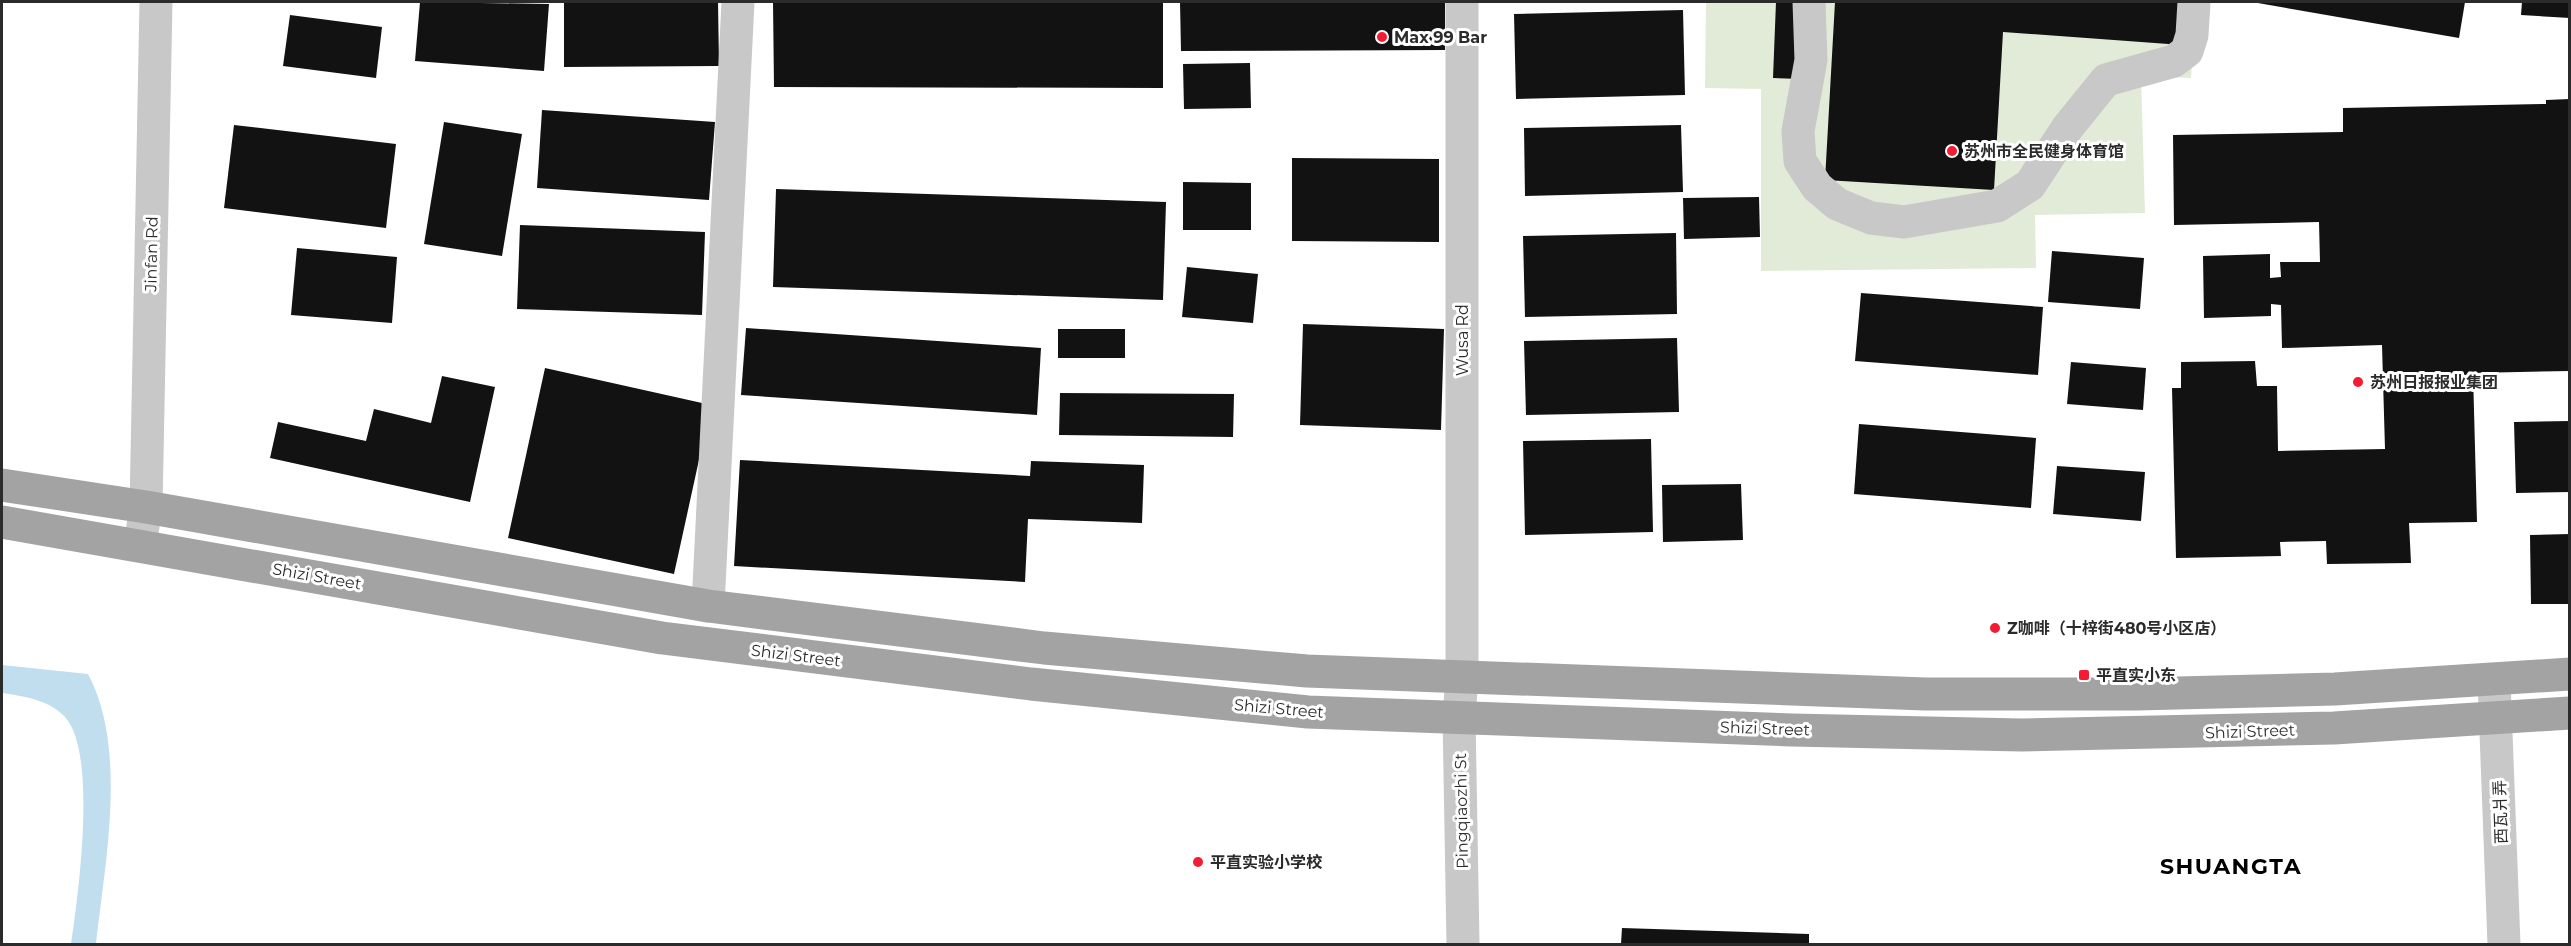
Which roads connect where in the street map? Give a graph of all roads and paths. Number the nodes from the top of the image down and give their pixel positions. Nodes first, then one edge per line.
1 (156, 2) edge
2 (738, 2) edge
3 (1462, 2) edge
4 (1809, 2) edge
5 (2194, 2) edge
6 (2, 484) edge
7 (146, 507) junction
8 (2, 522) edge
9 (140, 545) junction
10 (708, 606) junction
11 (2570, 674) edge
12 (1462, 678) junction
13 (2494, 680) junction
14 (2570, 713) edge
15 (1459, 716) junction
16 (2497, 717) junction
17 (1462, 945) edge
18 (2504, 945) edge

1 - 7 street, Jinfan Rd
2 - 10 street
3 - 12 street, Wusa Rd
4 - 5 street
6 - 7 main road
7 - 9 street, Jinfan Rd
7 - 10 main road
8 - 9 main road, Shizi Street
9 - 15 main road, Shizi Street
10 - 12 main road
11 - 13 main road
12 - 13 main road
12 - 15 street, Pingqiaozhi St
13 - 16 street, 西瓦爿弄
14 - 16 main road, Shizi Street
15 - 16 main road, Shizi Street
15 - 17 street, Pingqiaozhi St
16 - 18 street, 西瓦爿弄

